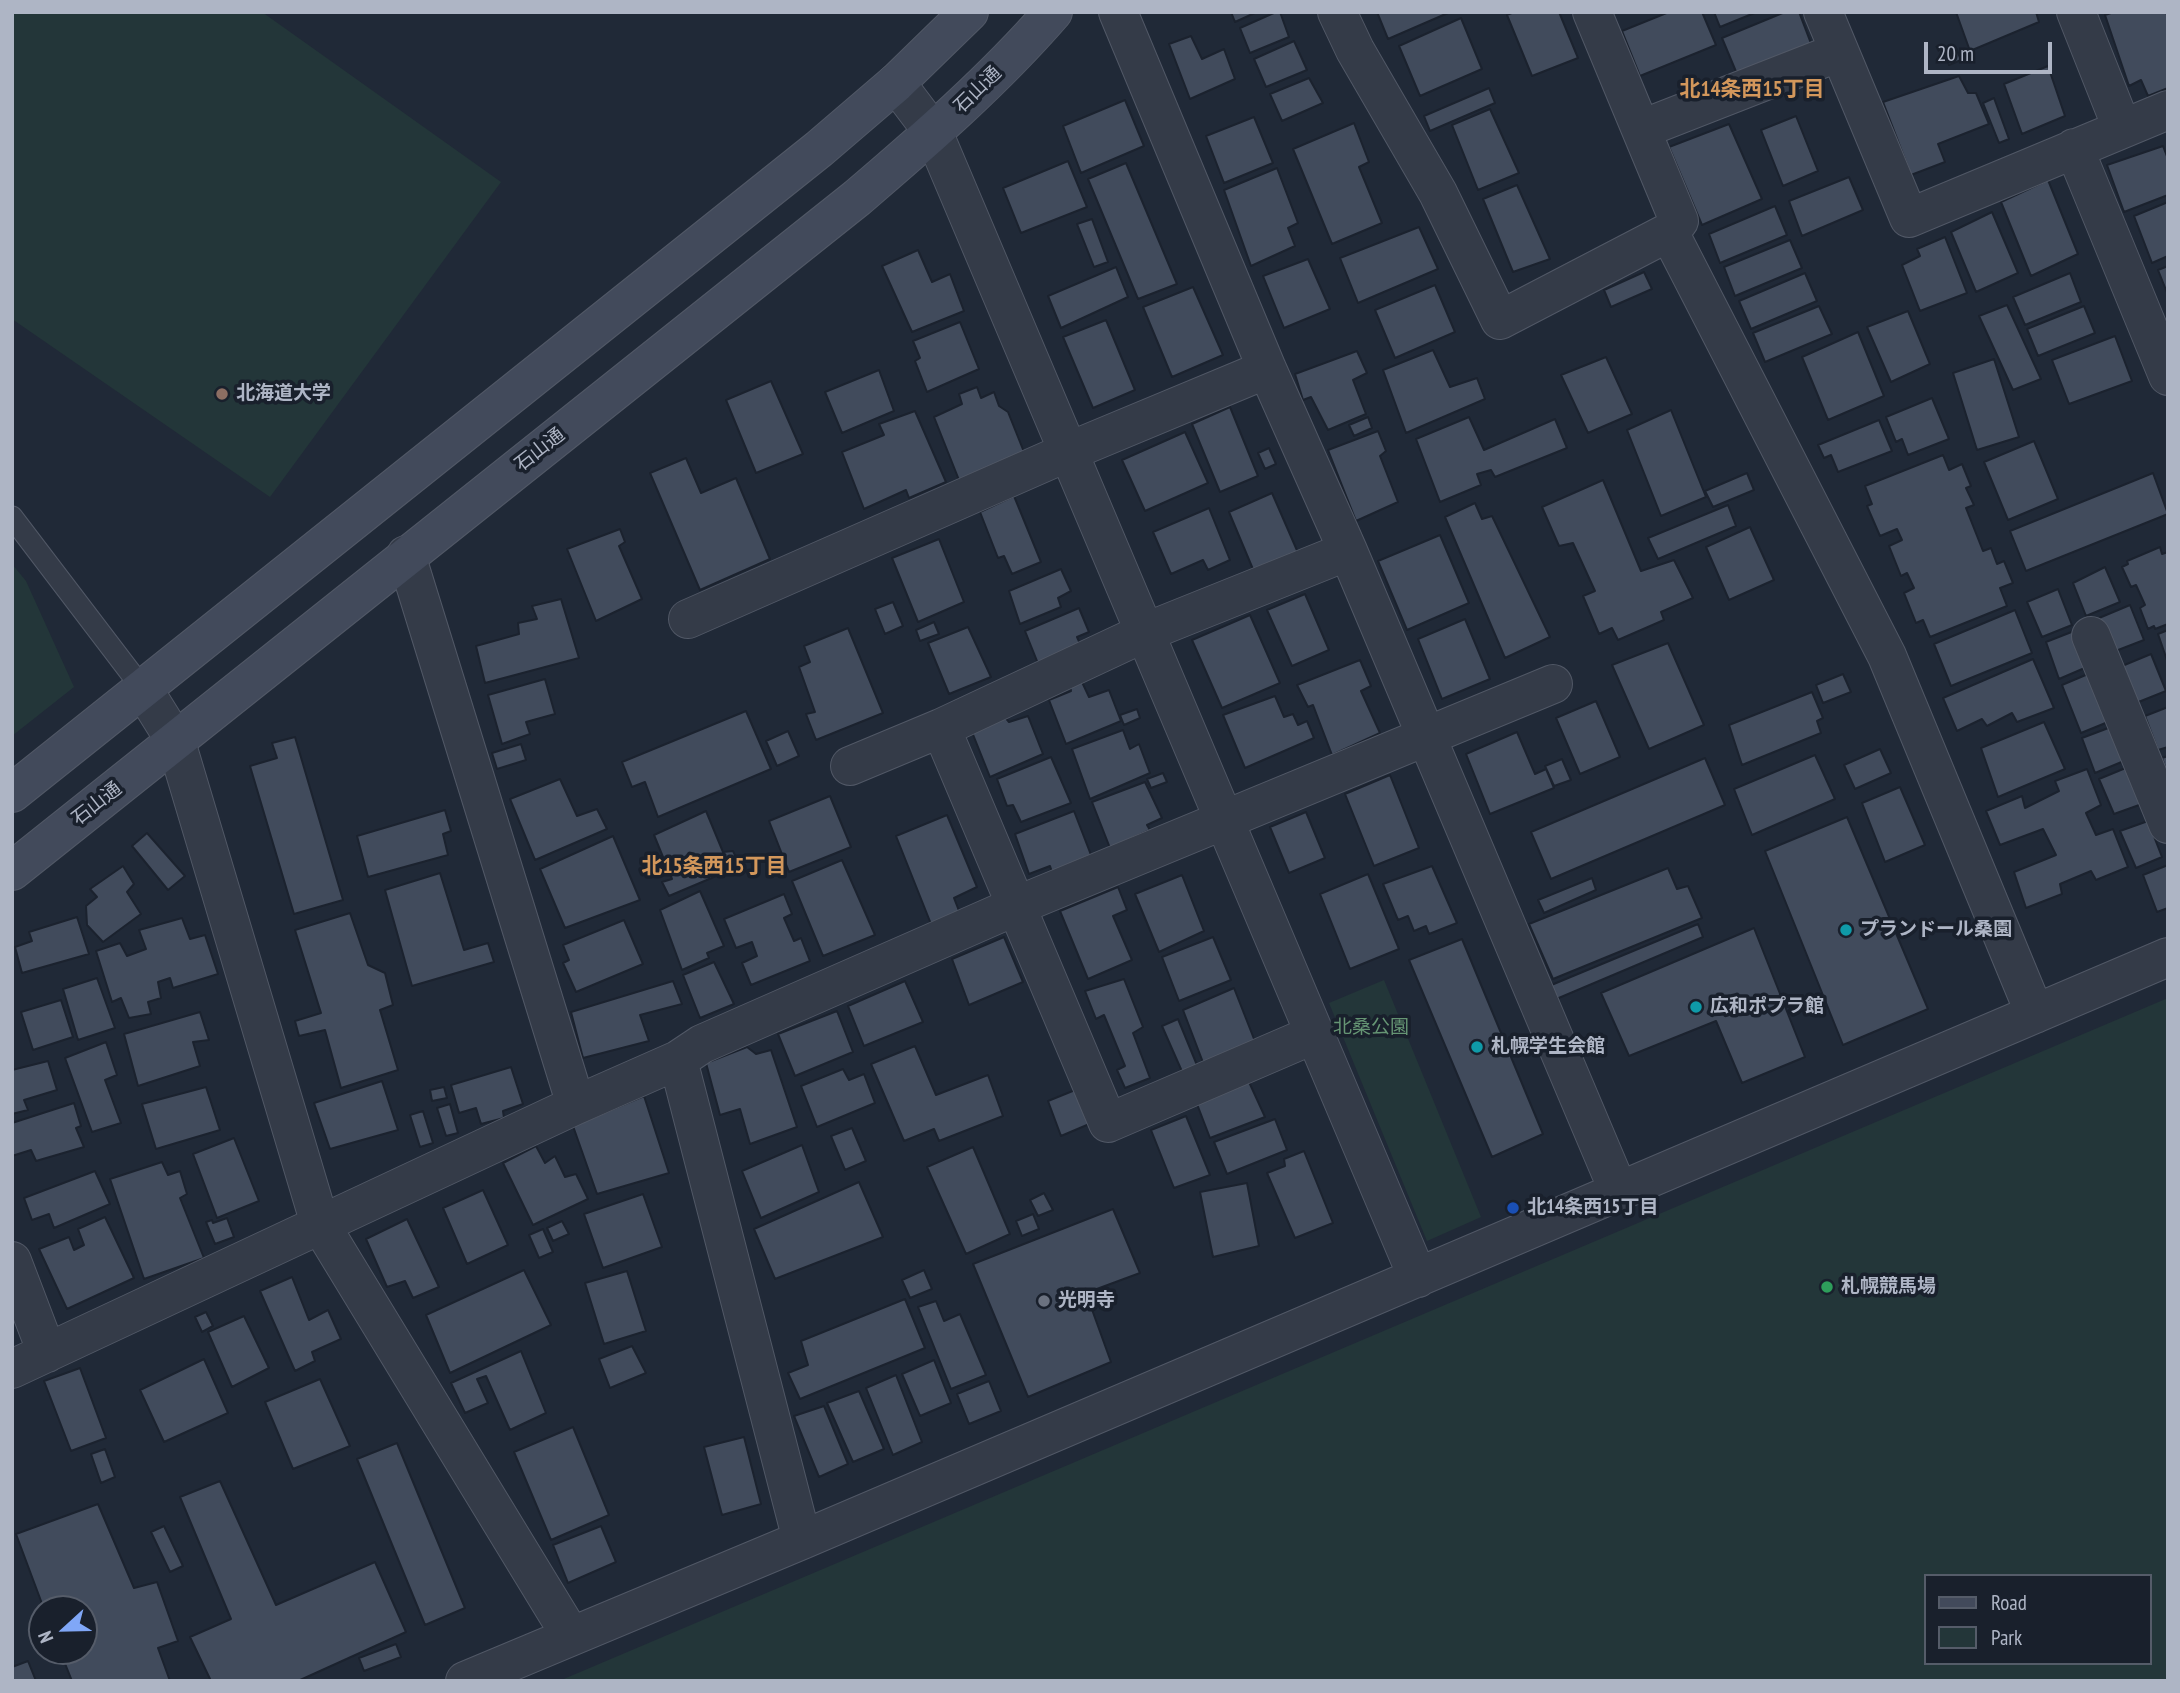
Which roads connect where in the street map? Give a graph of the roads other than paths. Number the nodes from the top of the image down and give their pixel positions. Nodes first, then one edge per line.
1 (969, 12) edge
2 (1054, 12) edge
3 (1118, 12) edge
4 (1337, 12) edge
5 (1592, 12) edge
6 (1823, 12) edge
7 (2076, 12) edge
8 (1839, 52) junction
9 (897, 83) junction
10 (2168, 110) edge
11 (2122, 128) junction
12 (1642, 129) junction
13 (933, 132) junction
14 (2074, 148) junction
15 (1670, 232) junction
16 (1267, 369) junction
17 (2168, 376) edge
18 (1070, 451) junction
19 (12, 517) edge
20 (1348, 551) junction
21 (406, 555) junction
22 (688, 619) dead end
23 (1146, 632) junction
24 (2091, 636) dead end
25 (1553, 684) dead end
26 (143, 689) junction
27 (941, 728) junction
28 (1425, 737) junction
29 (176, 742) junction
30 (850, 766) dead end
31 (12, 793) edge
32 (1225, 820) junction
33 (2168, 824) edge
34 (12, 871) edge
35 (1016, 906) junction
36 (2168, 957) edge
37 (2035, 1014) junction
38 (1315, 1034) junction
39 (678, 1060) junction
40 (576, 1105) junction
41 (1619, 1192) junction
42 (320, 1224) junction
43 (12, 1261) edge
44 (1418, 1278) junction
45 (47, 1353) junction
46 (12, 1369) edge
47 (802, 1540) junction
48 (571, 1636) junction
49 (465, 1681) edge

1 - 9 main road
2 - 13 main road, 石山通
3 - 16 street
4 - 15 street
5 - 12 street
6 - 8 street
7 - 11 street
8 - 12 street
8 - 14 street
9 - 13 street
9 - 26 main road
10 - 11 street
11 - 14 street
12 - 15 street
13 - 18 street
13 - 21 main road, 石山通
14 - 17 street
15 - 37 street
16 - 18 street
16 - 20 street
18 - 22 street
18 - 23 street
19 - 26 lane
20 - 23 street
20 - 28 street
21 - 29 main road, 石山通
21 - 40 street
23 - 27 street
23 - 32 street
24 - 33 street
25 - 28 street
26 - 29 street
26 - 31 main road
27 - 30 street
27 - 35 street
28 - 32 street
28 - 41 street
29 - 34 main road, 石山通
29 - 42 street
32 - 35 street
32 - 38 street
35 - 38 street
35 - 39 street
36 - 37 street
37 - 41 street
38 - 44 street
39 - 40 street
39 - 47 street
40 - 42 street
41 - 44 street
42 - 45 street
42 - 48 street
43 - 45 street
44 - 47 street
45 - 46 street
47 - 48 street
48 - 49 street

